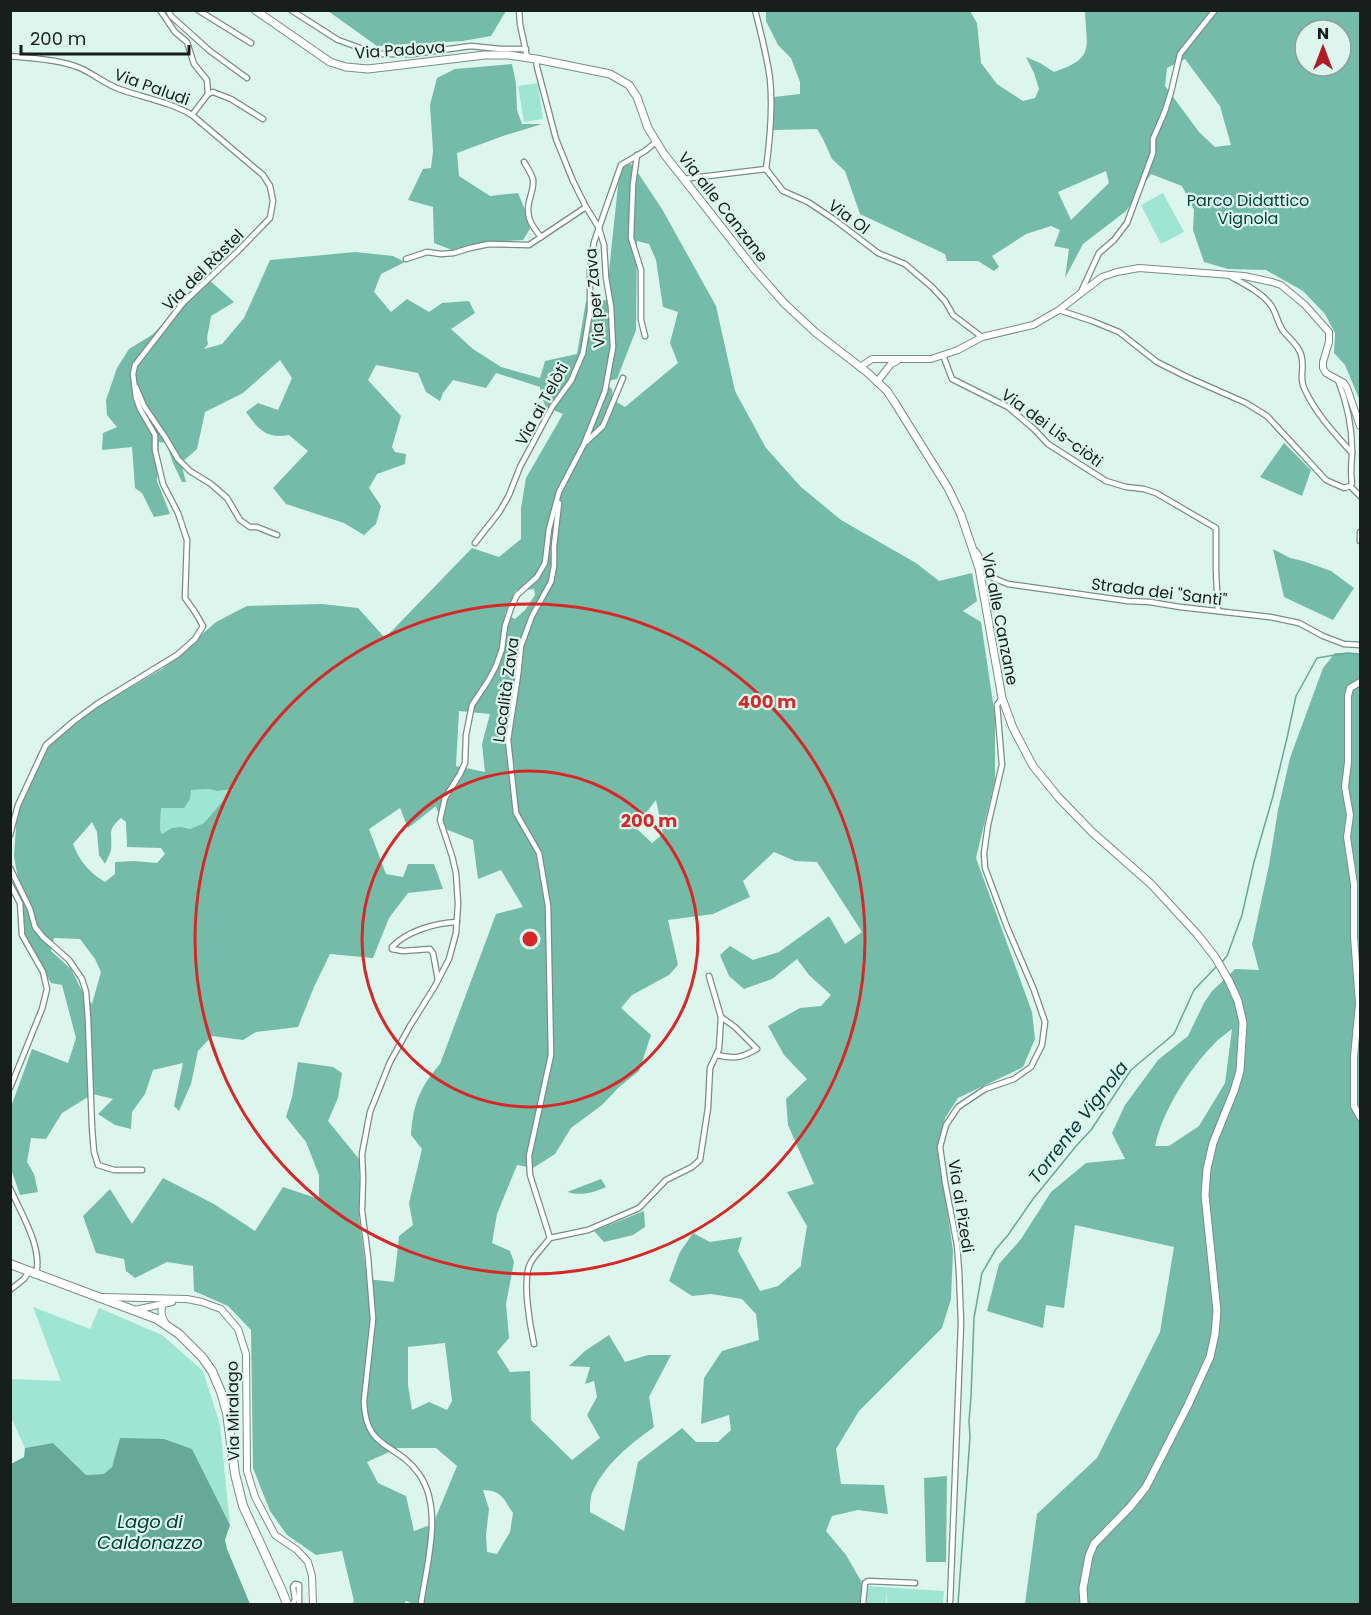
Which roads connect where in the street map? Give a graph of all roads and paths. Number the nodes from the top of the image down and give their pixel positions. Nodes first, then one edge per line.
1 (160, 10) edge
2 (168, 10) edge
3 (198, 10) edge
4 (255, 10) edge
5 (291, 10) edge
6 (519, 10) edge
7 (754, 10) edge
8 (1215, 10) edge
9 (251, 44) dead end
10 (527, 53) junction
11 (10, 56) edge
12 (536, 58) junction
13 (248, 78) dead end
14 (208, 94) junction
15 (192, 115) junction
16 (263, 119) dead end
17 (656, 142) junction
18 (637, 155) junction
19 (524, 162) dead end
20 (766, 169) junction
21 (683, 179) junction
22 (586, 207) junction
23 (599, 228) junction
24 (541, 237) junction
25 (406, 259) dead end
26 (1226, 274) junction
27 (1080, 294) junction
28 (1059, 310) junction
29 (645, 336) dead end
30 (982, 337) junction
31 (943, 355) junction
32 (900, 360) junction
33 (860, 367) junction
34 (623, 378) dead end
35 (1338, 379) junction
36 (877, 382) junction
37 (135, 385) junction
38 (1360, 426) edge
39 (584, 444) junction
40 (1352, 453) junction
41 (1350, 486) junction
42 (1360, 496) edge
43 (558, 499) junction
44 (1360, 532) edge
45 (277, 535) dead end
46 (970, 541) junction
47 (1360, 541) edge
48 (475, 543) dead end
49 (1218, 611) junction
50 (1360, 645) edge
51 (1360, 682) edge
52 (1002, 698) junction
53 (10, 835) edge
54 (10, 868) edge
55 (10, 884) edge
56 (457, 921) junction
57 (709, 976) dead end
58 (438, 981) junction
59 (721, 1017) junction
60 (717, 1056) junction
61 (10, 1088) edge
62 (1360, 1117) edge
63 (142, 1170) dead end
64 (10, 1188) edge
65 (550, 1238) junction
66 (10, 1264) edge
67 (33, 1273) junction
68 (10, 1290) edge
69 (98, 1296) junction
70 (140, 1298) junction
71 (187, 1299) junction
72 (164, 1303) junction
73 (134, 1309) junction
74 (166, 1324) junction
75 (534, 1344) dead end
76 (915, 1583) dead end
77 (287, 1605) edge
78 (293, 1605) edge
79 (299, 1605) edge
80 (312, 1605) edge
81 (421, 1605) edge
82 (863, 1605) edge
83 (950, 1605) edge
84 (1084, 1605) edge

1 - 14 street, Via Paludi
2 - 13 street
3 - 9 street
4 - 10 main road, Via Padova
5 - 10 street
6 - 10 street
7 - 20 street
8 - 27 street
10 - 12 main road, Via Padova
11 - 15 street, Via Paludi
12 - 17 main road, Via alle Canzane
12 - 22 street
14 - 15 street, Via Paludi
14 - 16 street, Via Paludi
15 - 37 street, Via del Ràstel
17 - 18 street, Via ai Telòti
17 - 21 main road, Via alle Canzane
18 - 23 street, Via ai Telòti
18 - 29 street
19 - 24 street
20 - 21 street
20 - 30 street, Via Ol
21 - 33 main road, Via alle Canzane
22 - 23 street
22 - 24 street
23 - 39 street, Via per Zava
23 - 48 street, Via ai Telòti
24 - 25 street
26 - 27 street
26 - 35 street
26 - 40 street
27 - 28 street
28 - 30 street
28 - 41 street
30 - 31 street
31 - 32 street
31 - 49 street, Via dei Lis-ciòti
32 - 33 street
32 - 36 street
33 - 36 main road, Via alle Canzane
34 - 39 street
35 - 38 street
35 - 40 street
36 - 46 main road, Via alle Canzane
37 - 45 street
37 - 53 street, Via del Ràstel
39 - 43 street, Via per Zava
40 - 41 street
41 - 42 street
43 - 56 street
43 - 65 street, Località Zava
44 - 47 street
46 - 49 street, Strada dei "Santi"
46 - 52 main road, Via alle Canzane
49 - 50 street, Strada dei "Santi"
51 - 62 street
52 - 83 street, Via ai Pizedi
52 - 84 main road, Via alle Canzane
54 - 63 street
55 - 61 street
56 - 58 street
56 - 58 street
57 - 59 street
58 - 81 street
59 - 60 street
59 - 60 street
60 - 65 street
64 - 67 street
65 - 75 street
66 - 67 main road
67 - 68 street
67 - 69 main road
69 - 70 street
69 - 73 main road
70 - 71 street
70 - 73 street
71 - 72 street
71 - 80 street, Via Miralago
72 - 73 street
72 - 74 street
73 - 74 main road
74 - 77 main road
76 - 82 street
78 - 79 street

